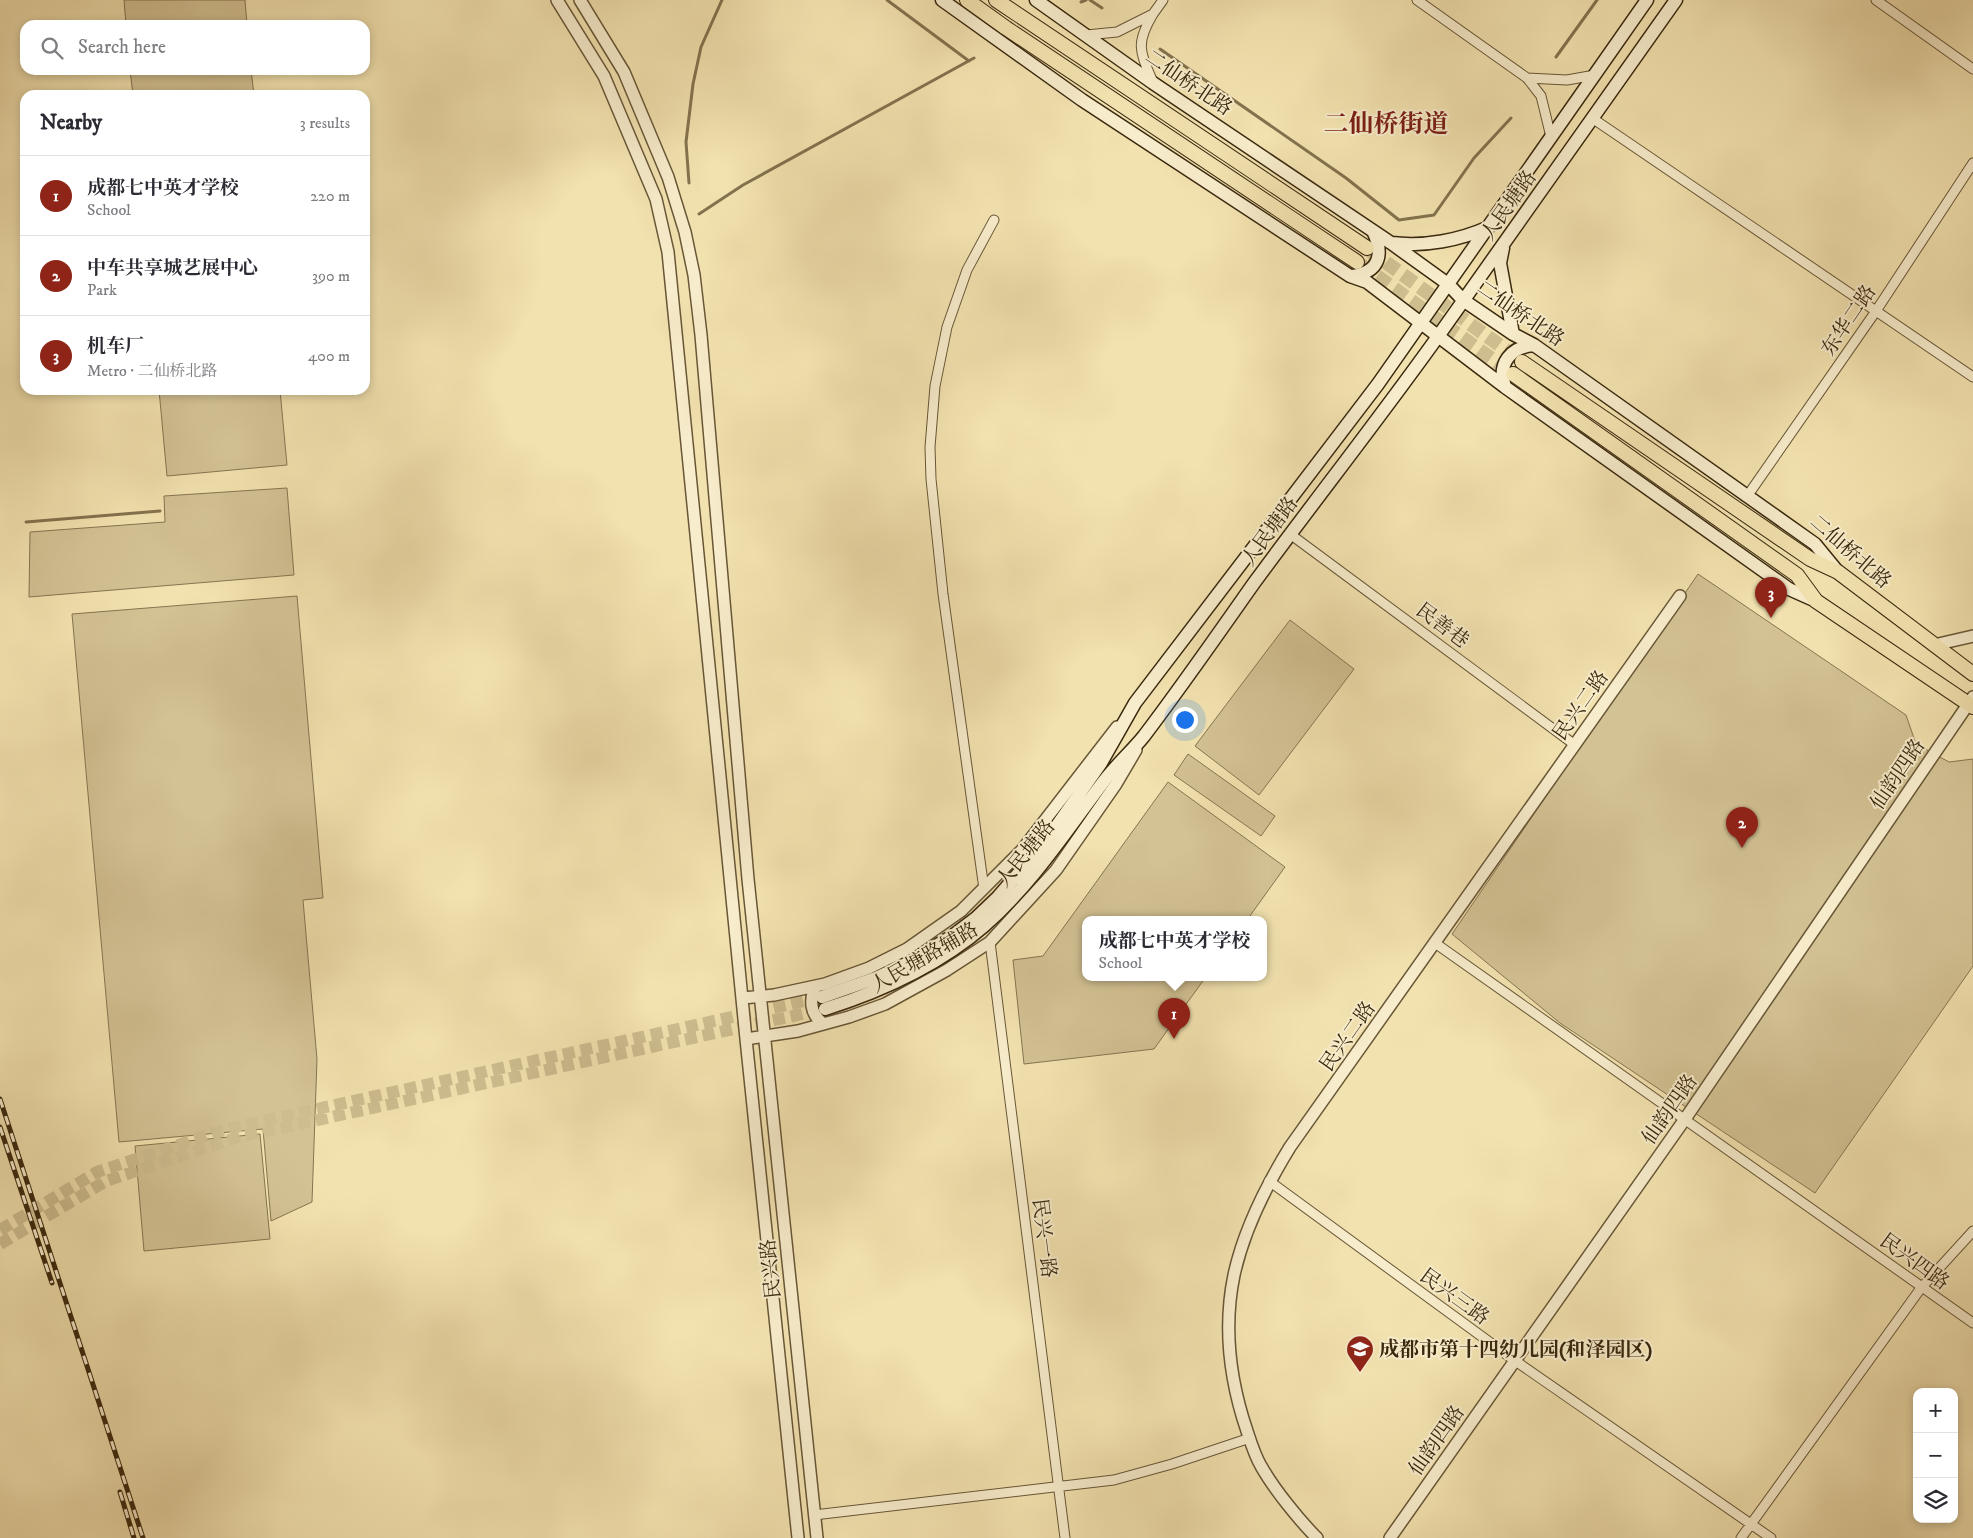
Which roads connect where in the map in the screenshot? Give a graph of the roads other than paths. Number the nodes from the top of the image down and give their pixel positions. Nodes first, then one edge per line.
1 (557, 0) edge
2 (580, 0) edge
3 (942, 0) edge
4 (967, 0) edge
5 (996, 0) edge
6 (1036, 0) edge
7 (1163, 0) edge
8 (1417, 0) edge
9 (1647, 0) edge
10 (1676, 0) edge
11 (1876, 0) edge
12 (1153, 14) junction
13 (1086, 35) junction
14 (1973, 68) edge
15 (1595, 75) junction
16 (1527, 78) junction
17 (1154, 82) junction
18 (1592, 118) junction
19 (1551, 138) junction
20 (1973, 163) edge
21 (994, 220) dead end
22 (1490, 227) junction
23 (1373, 230) junction
24 (1504, 242) junction
25 (1391, 243) junction
26 (1367, 248) tunnel mouth
27 (1357, 262) tunnel mouth
28 (1350, 276) junction
29 (1448, 284) junction
30 (1463, 300) junction
31 (1876, 311) junction
32 (1420, 322) junction
33 (1513, 334) junction
34 (1438, 337) junction
35 (1534, 345) junction
36 (1522, 362) tunnel mouth
37 (1513, 374) tunnel mouth
38 (1973, 377) edge
39 (1505, 387) junction
40 (1748, 495) junction
41 (1290, 534) junction
42 (1838, 572) junction
43 (1680, 596) dead end
44 (1816, 600) junction
45 (1973, 636) edge
46 (1934, 644) junction
47 (1973, 674) edge
48 (1971, 702) edge
49 (1135, 703) junction
50 (1142, 738) junction
51 (1575, 745) junction
52 (984, 888) junction
53 (990, 942) junction
54 (1435, 943) junction
55 (761, 996) junction
56 (743, 998) junction
57 (821, 998) junction
58 (824, 1024) junction
59 (765, 1037) junction
60 (746, 1039) junction
61 (1685, 1119) junction
62 (1269, 1182) junction
63 (1973, 1231) edge
64 (1921, 1288) junction
65 (1973, 1324) edge
66 (1514, 1360) junction
67 (1250, 1438) junction
68 (1058, 1488) junction
69 (814, 1515) junction
70 (796, 1517) junction
71 (1751, 1524) junction
72 (798, 1538) edge
73 (817, 1538) edge
74 (1064, 1538) edge
75 (1317, 1538) edge
76 (1390, 1538) edge
77 (1741, 1538) edge
78 (1771, 1538) edge

1 - 56 street, 民兴路
2 - 55 street, 民兴路
3 - 28 main road
4 - 27 main road
5 - 26 main road
6 - 13 main road, 二仙桥北路
7 - 12 street
8 - 16 street
9 - 15 main road, 人民塘路
10 - 18 main road, 人民塘路
11 - 14 street
12 - 13 street
12 - 17 street
13 - 17 main road, 二仙桥北路
15 - 16 street
15 - 19 main road, 人民塘路
16 - 19 street
17 - 23 main road, 二仙桥北路
18 - 24 main road, 人民塘路
18 - 31 street
19 - 22 main road, 人民塘路
20 - 31 street, 东华二路
21 - 52 street
22 - 25 main road
22 - 29 main road, 人民塘路
23 - 25 main road, 二仙桥北路
23 - 28 main road
24 - 30 main road, 人民塘路
24 - 33 main road
25 - 29 main road, 二仙桥北路
28 - 32 main road
29 - 30 main road, 二仙桥北路
29 - 32 main road, 人民塘路
30 - 33 main road, 二仙桥北路
30 - 34 main road, 人民塘路
31 - 38 street
31 - 40 street, 东华二路
32 - 34 main road
32 - 49 main road, 人民塘路
33 - 35 main road, 二仙桥北路
34 - 39 main road
34 - 41 main road, 人民塘路
35 - 39 main road
35 - 40 main road, 二仙桥北路
36 - 42 main road
37 - 44 main road
39 - 44 main road
40 - 42 main road, 二仙桥北路
41 - 50 main road, 人民塘路
41 - 51 street, 民善巷
42 - 46 main road, 二仙桥北路
43 - 51 street, 民兴二路
44 - 48 main road
45 - 46 street
46 - 47 main road, 二仙桥北路
48 - 61 street, 仙韵四路
49 - 52 street, 人民塘路辅路
49 - 57 main road, 人民塘路
50 - 53 street, 人民塘路辅路
50 - 57 main road, 人民塘路
51 - 54 street, 民兴二路
52 - 57 street, 人民塘路辅路
53 - 58 street, 人民塘路辅路
53 - 68 street, 民兴一路
54 - 61 street, 民兴四路
54 - 62 street, 民兴二路
55 - 56 street, 人民塘路辅路
55 - 57 street, 人民塘路辅路
55 - 59 street, 民兴路
56 - 60 street, 民兴路
57 - 58 street
58 - 59 street, 人民塘路辅路
59 - 60 street, 人民塘路辅路
59 - 69 street, 民兴路
60 - 70 street, 民兴路
61 - 64 street, 民兴四路
61 - 66 street, 仙韵四路
62 - 66 street, 民兴三路
62 - 67 street, 民兴二路
63 - 64 street
64 - 65 street, 民兴四路
64 - 71 street
66 - 71 street, 民兴三路
66 - 76 street, 仙韵四路
67 - 68 street
67 - 75 street, 民兴二路
68 - 69 street
68 - 74 street, 民兴一路
69 - 70 street
69 - 73 street, 民兴路
70 - 72 street, 民兴路
71 - 77 street
71 - 78 street, 民兴三路

